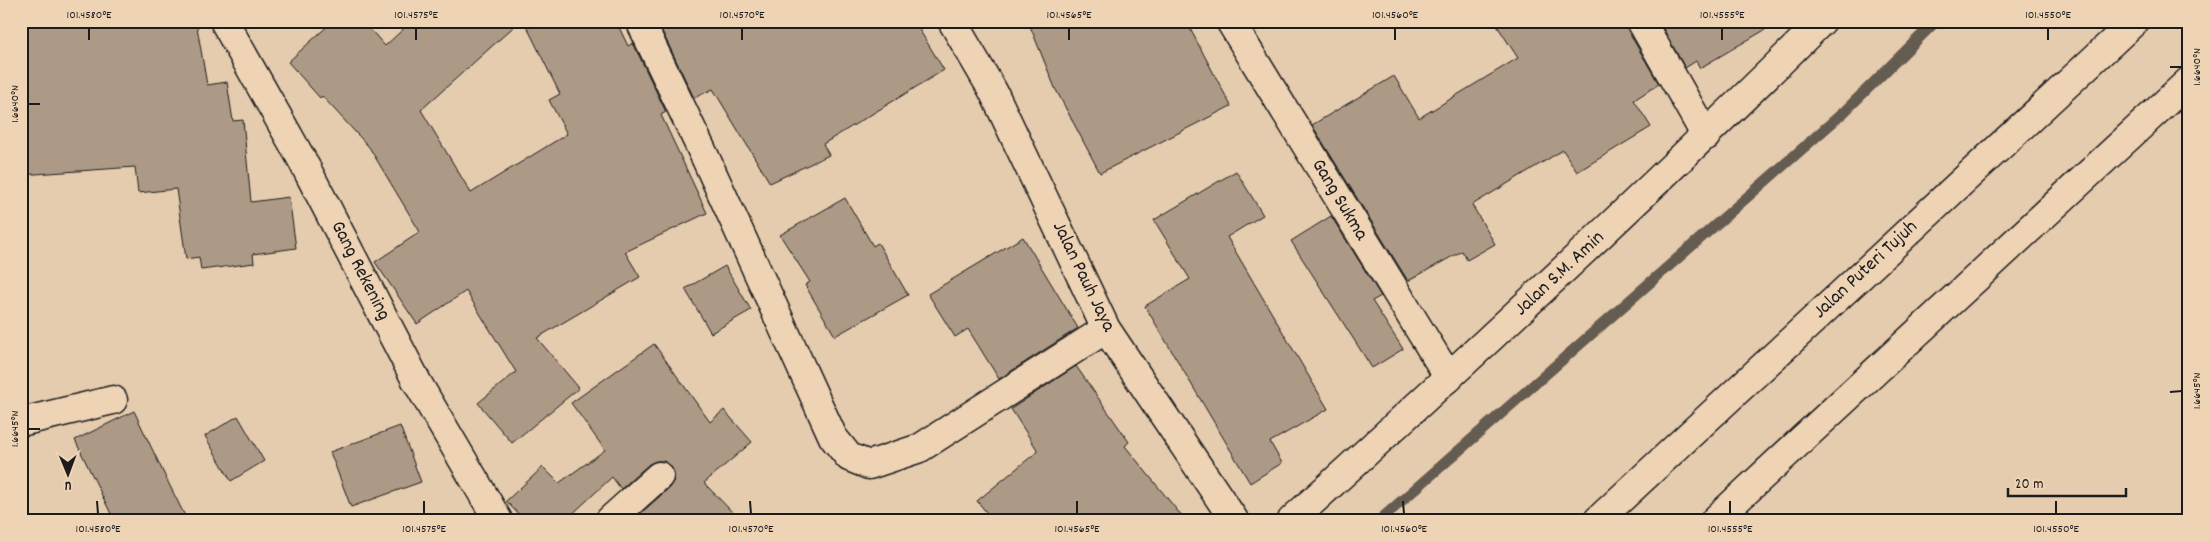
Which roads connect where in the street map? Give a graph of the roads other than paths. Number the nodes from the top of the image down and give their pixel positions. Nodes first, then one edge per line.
1 (224, 21) edge
2 (640, 21) edge
3 (952, 21) edge
4 (1230, 21) edge
5 (1641, 21) edge
6 (1822, 21) edge
7 (2135, 21) edge
8 (2189, 81) edge
9 (1706, 136) junction
10 (1106, 329) junction
11 (1449, 378) junction
12 (113, 400) dead end
13 (21, 422) edge
14 (659, 476) dead end
15 (498, 520) edge
16 (610, 520) edge
17 (1234, 520) edge
18 (1292, 520) edge
19 (1598, 520) edge
20 (1715, 520) edge

1 - 15 main road, Gang Rekening
2 - 10 main road
3 - 10 main road, Jalan Pauh Jaya
4 - 11 main road, Gang Sukma
5 - 9 main road
6 - 9 main road, Jalan S.M. Amin
7 - 19 main road, Jalan Puteri Tujuh
8 - 20 main road
9 - 11 main road, Jalan S.M. Amin
10 - 17 main road, Jalan Pauh Jaya
11 - 18 main road, Jalan S.M. Amin
12 - 13 main road
14 - 16 main road

